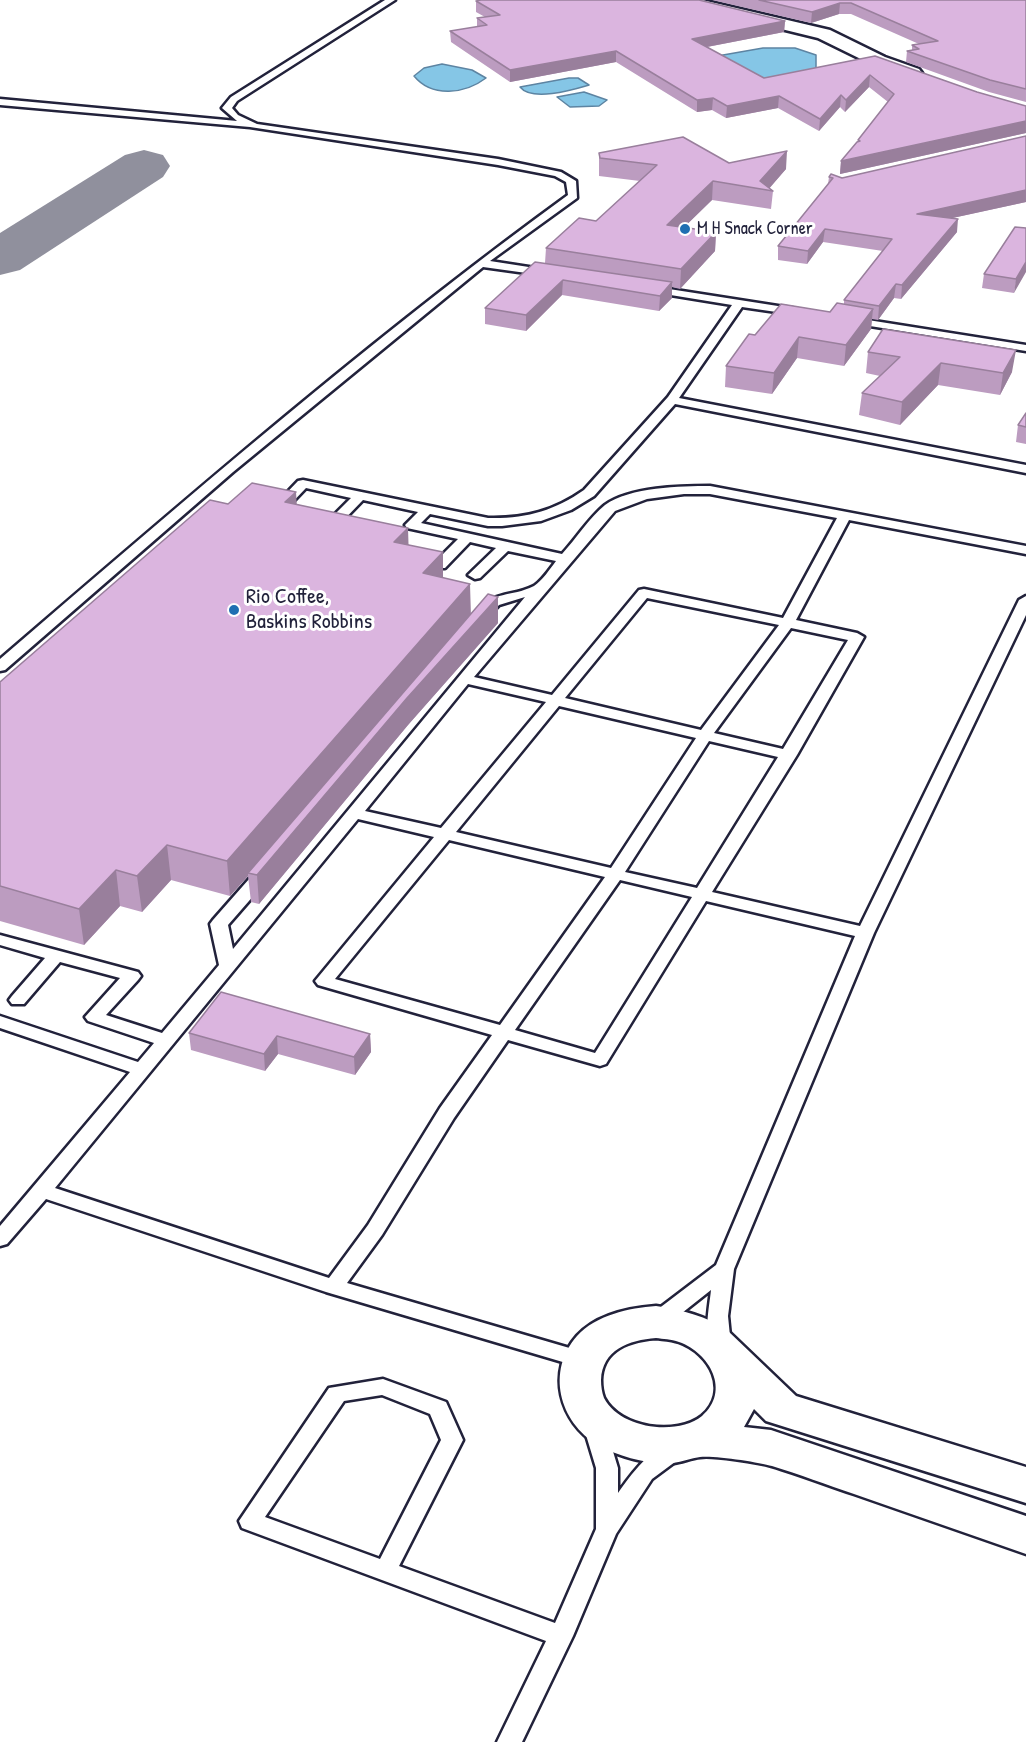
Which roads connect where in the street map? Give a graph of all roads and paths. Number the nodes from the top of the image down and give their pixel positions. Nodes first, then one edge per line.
1 (391, 0) edge
2 (681, 0) edge
3 (933, 80) edge
4 (0, 102) edge
5 (255, 126) junction
6 (481, 263) junction
7 (563, 276) edge
8 (634, 287) edge
9 (740, 303) junction
10 (808, 314) edge
11 (831, 317) edge
12 (1026, 348) edge
13 (672, 400) junction
14 (1026, 469) edge
15 (361, 495) junction
16 (428, 508) junction
17 (277, 510) edge
18 (845, 515) junction
19 (412, 525) junction
20 (328, 528) edge
21 (399, 537) edge
22 (468, 537) junction
23 (505, 546) junction
24 (1026, 550) edge
25 (564, 559) junction
26 (440, 566) edge
27 (476, 575) dead end
28 (540, 588) junction
29 (1026, 600) edge
30 (788, 622) junction
31 (471, 629) edge
32 (0, 667) edge
33 (465, 679) junction
34 (555, 699) junction
35 (705, 735) junction
36 (789, 755) junction
37 (355, 813) junction
38 (444, 833) junction
39 (273, 861) edge
40 (615, 874) junction
41 (700, 894) junction
42 (865, 933) junction
43 (0, 940) edge
44 (57, 955) junction
45 (228, 967) junction
46 (18, 1000) dead end
47 (0, 1023) edge
48 (502, 1034) junction
49 (166, 1041) junction
50 (143, 1070) junction
51 (42, 1191) junction
52 (0, 1239) edge
53 (724, 1269) junction
54 (333, 1287) junction
55 (656, 1322) junction
56 (724, 1352) junction
57 (583, 1360) junction
58 (592, 1416) junction
59 (691, 1441) junction
60 (1026, 1485) edge
61 (607, 1529) junction
62 (1026, 1535) edge
63 (386, 1570) junction
64 (561, 1636) junction
65 (509, 1742) edge

1 - 5 lane
2 - 3 main road
4 - 5 lane
5 - 6 lane
6 - 7 lane
6 - 32 lane
8 - 9 lane
9 - 10 lane
9 - 13 lane
11 - 12 lane
13 - 14 lane
13 - 16 lane
15 - 16 lane
15 - 17 lane
15 - 20 lane
16 - 19 lane
18 - 24 lane
18 - 25 lane
18 - 30 lane
19 - 21 lane
19 - 22 lane
22 - 23 lane
22 - 26 lane
23 - 25 lane
23 - 27 lane
25 - 28 lane
28 - 31 lane
28 - 33 lane
29 - 42 lane
30 - 34 lane
30 - 35 lane
30 - 36 lane
33 - 34 lane
33 - 37 lane
34 - 35 lane
34 - 38 lane
35 - 36 lane
35 - 40 lane
36 - 41 lane
37 - 38 lane
37 - 45 lane
38 - 40 lane
38 - 48 lane
39 - 45 lane
40 - 41 lane
40 - 48 lane
41 - 42 lane
41 - 48 lane
42 - 53 lane
43 - 44 lane
44 - 46 lane
44 - 49 lane
45 - 49 lane
47 - 50 lane
48 - 54 lane
49 - 50 lane
50 - 51 lane
51 - 52 lane
51 - 54 lane
53 - 55 lane
53 - 56 lane
54 - 57 lane
55 - 56 main road
55 - 57 main road
56 - 59 main road
56 - 60 main road
57 - 58 main road
58 - 59 main road
58 - 61 lane
59 - 61 lane
59 - 62 main road
61 - 64 lane
63 - 63 lane
63 - 64 lane
64 - 65 lane

